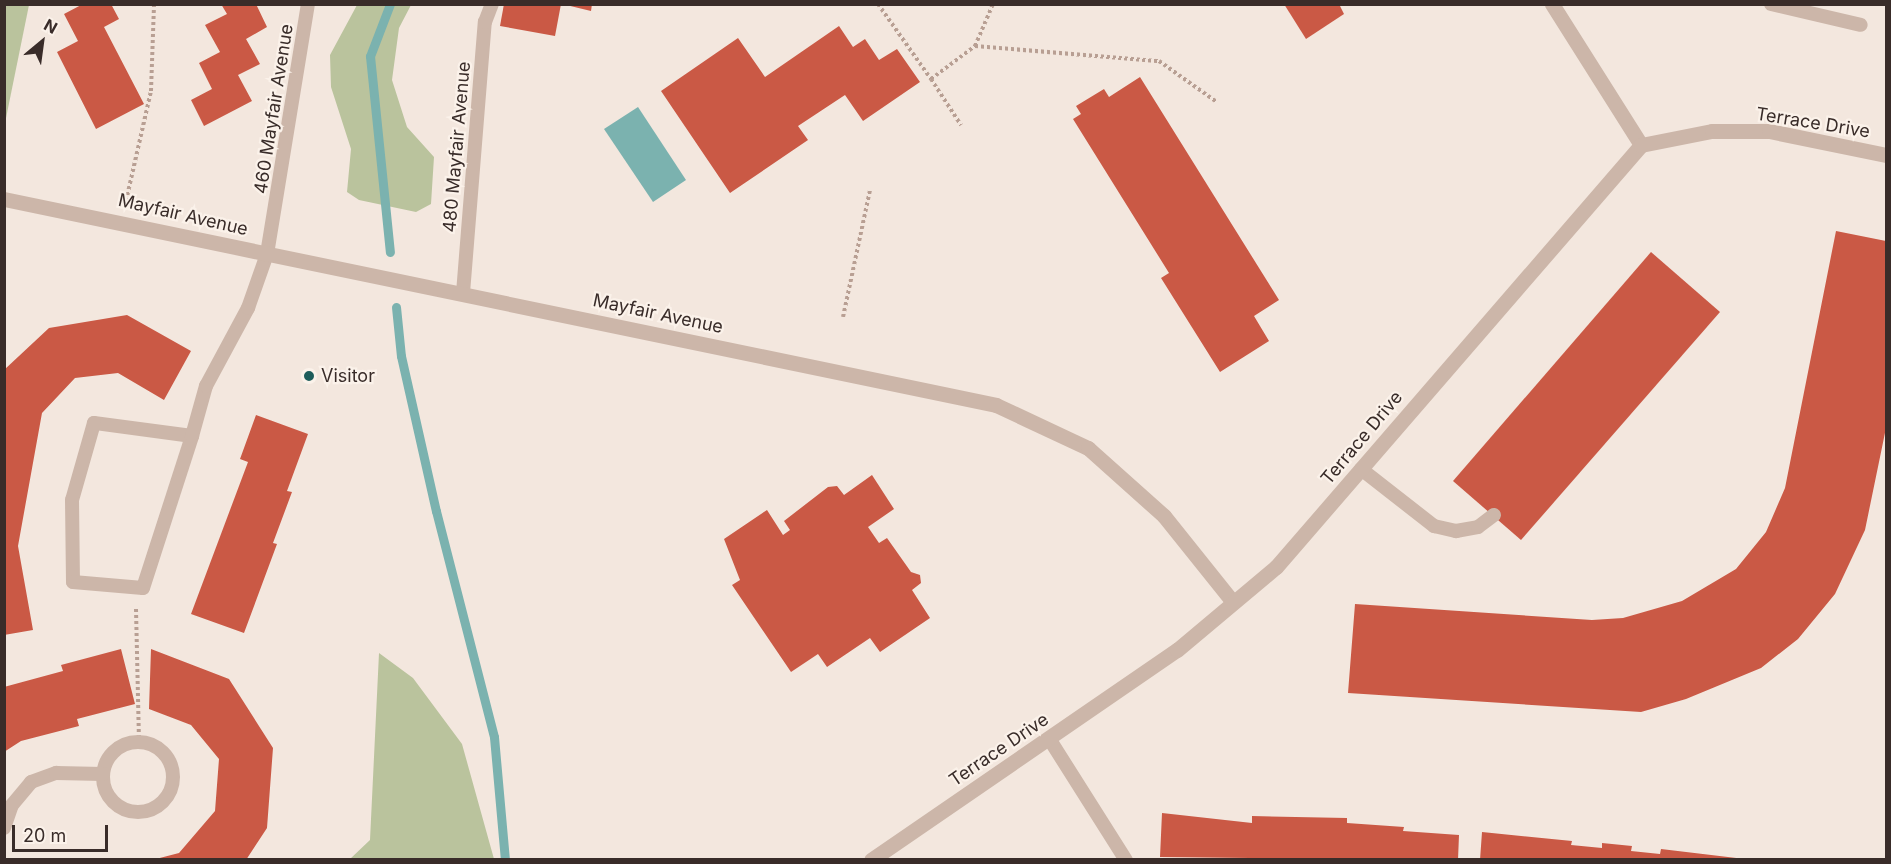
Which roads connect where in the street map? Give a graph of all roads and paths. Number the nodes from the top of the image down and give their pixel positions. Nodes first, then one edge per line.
1 (154, 4) edge
2 (308, 4) edge
3 (492, 4) edge
4 (878, 4) edge
5 (993, 4) edge
6 (1552, 4) edge
7 (1772, 4) edge
8 (1861, 25) dead end
9 (975, 46) junction
10 (932, 79) junction
11 (1217, 102) dead end
12 (961, 125) dead end
13 (1641, 145) junction
14 (1887, 155) edge
15 (870, 190) dead end
16 (4, 199) edge
17 (123, 220) junction
18 (267, 254) junction
19 (464, 293) junction
20 (843, 317) dead end
21 (192, 436) junction
22 (1361, 469) junction
23 (1494, 516) dead end
24 (136, 587) junction
25 (1233, 602) junction
26 (1050, 740) junction
27 (139, 741) junction
28 (103, 774) junction
29 (4, 828) edge
30 (871, 860) edge
31 (1126, 860) edge

1 - 17 path
2 - 18 lane, 460 Mayfair Avenue
3 - 19 lane, 480 Mayfair Avenue
4 - 10 path
5 - 9 path
6 - 13 street
7 - 8 lane
9 - 10 path
9 - 11 path
10 - 12 path
13 - 14 street, Terrace Drive
13 - 22 street, Terrace Drive
15 - 20 path
16 - 17 street, Mayfair Avenue
17 - 18 street, Mayfair Avenue
18 - 19 street, Mayfair Avenue
18 - 21 lane, 460 Mayfair Avenue
19 - 25 street, Mayfair Avenue
21 - 24 lane, 460 Mayfair Avenue
21 - 24 lane
22 - 23 lane
22 - 25 street, Terrace Drive
24 - 27 path
25 - 26 street, Terrace Drive
26 - 30 street, Terrace Drive
26 - 31 lane
27 - 28 lane
27 - 28 lane
28 - 29 lane

